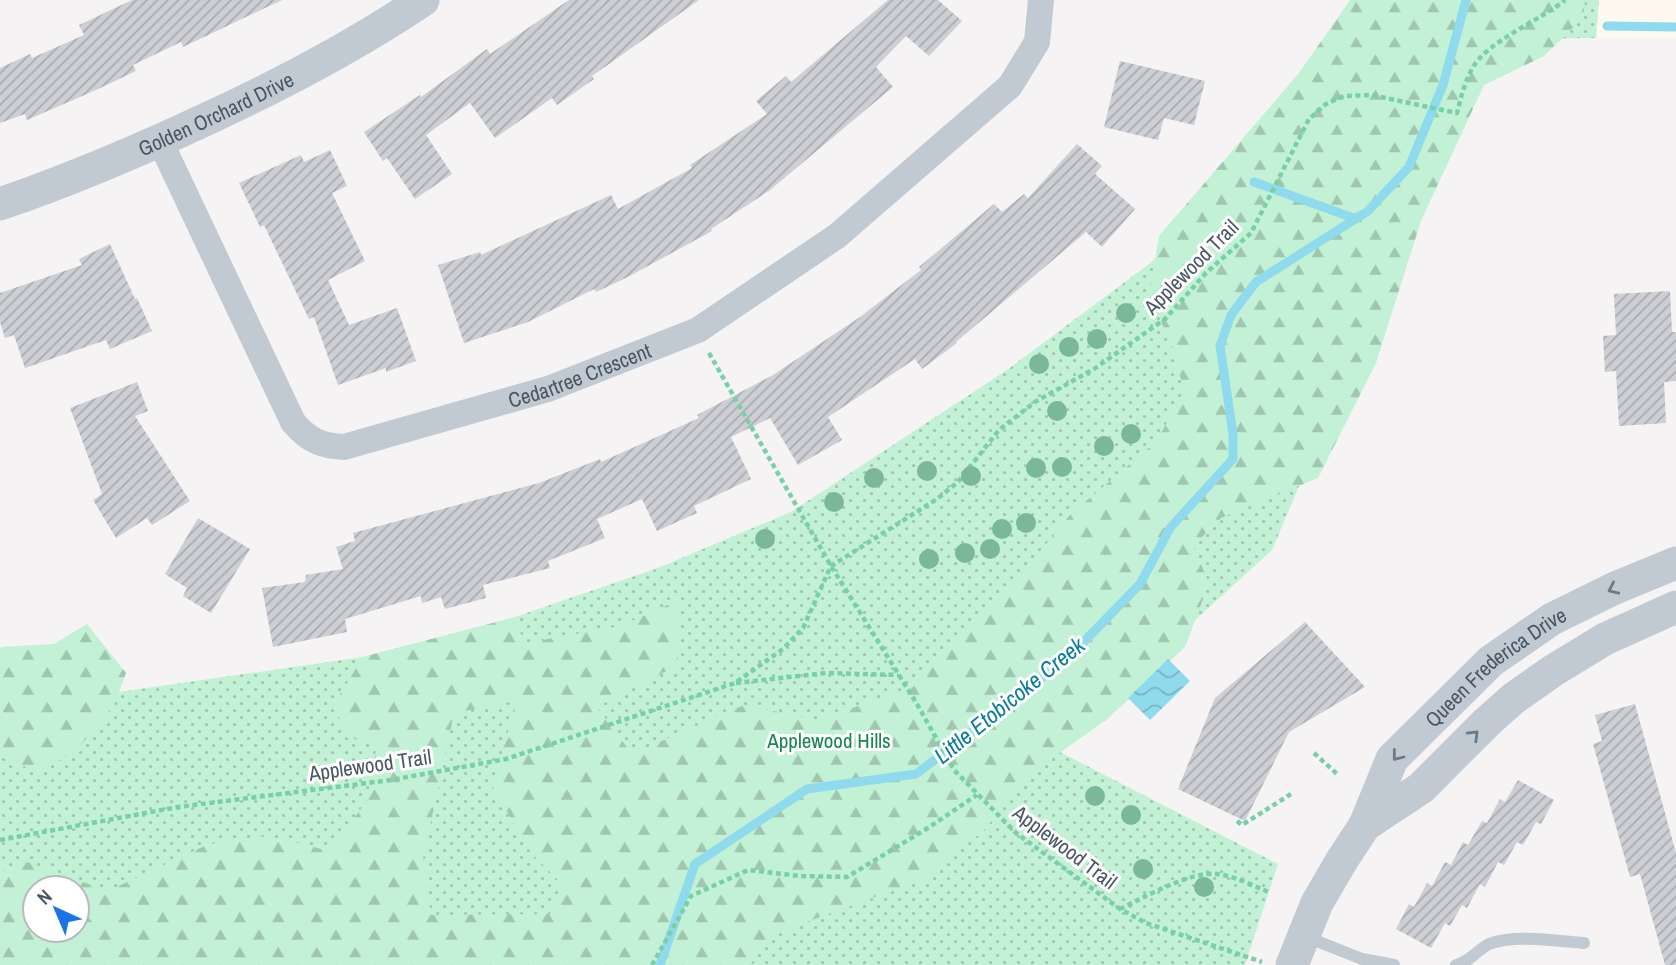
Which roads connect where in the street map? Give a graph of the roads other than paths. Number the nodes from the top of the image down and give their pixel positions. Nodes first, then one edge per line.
1 (423, 0) edge
2 (1041, 0) edge
3 (160, 141) junction
4 (0, 204) edge
5 (1676, 563) edge
6 (1676, 607) edge
7 (1365, 825) junction
8 (1584, 943) dead end
9 (1298, 950) edge
10 (1394, 965) edge
11 (1457, 965) edge

1 - 3 street, Golden Orchard Drive
2 - 3 street, Cedartree Crescent
3 - 4 street, Golden Orchard Drive
5 -> 7 street, Queen Frederica Drive
7 -> 6 street, Queen Frederica Drive
7 - 9 street, Queen Frederica Drive
8 - 11 lane
9 - 10 lane

